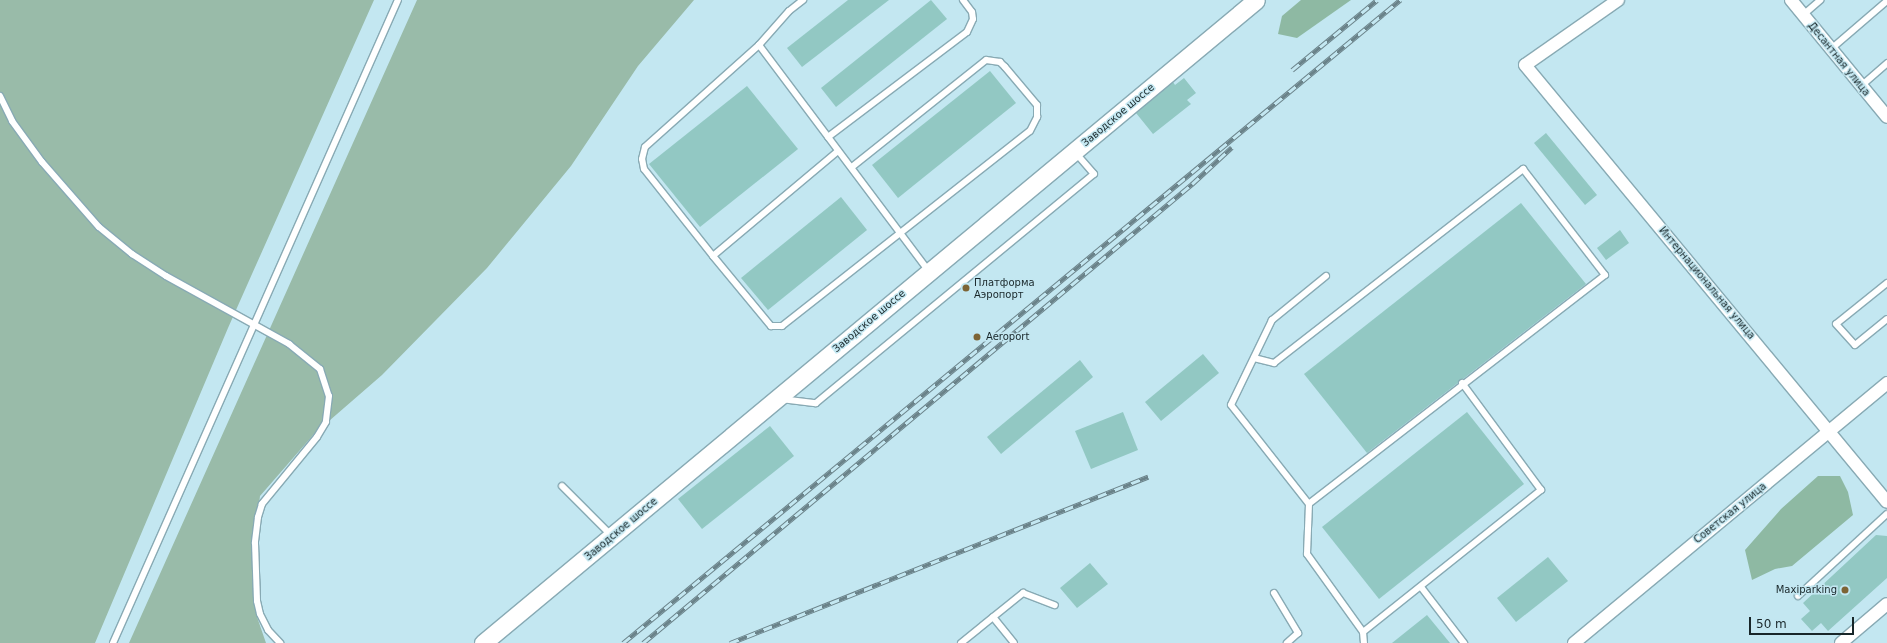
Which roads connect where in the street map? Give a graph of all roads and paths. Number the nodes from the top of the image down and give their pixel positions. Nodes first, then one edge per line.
1 (398, 0) edge
2 (803, 0) edge
3 (963, 0) edge
4 (1256, 0) edge
5 (1618, 0) edge
6 (1791, 0) edge
7 (1820, 0) edge
8 (1887, 1) edge
9 (1803, 15) junction
10 (759, 45) junction
11 (1831, 49) junction
12 (1887, 63) edge
13 (1861, 86) junction
14 (0, 96) edge
15 (1887, 117) edge
16 (828, 137) junction
17 (838, 151) junction
18 (1074, 152) junction
19 (852, 168) junction
20 (900, 232) junction
21 (713, 256) junction
22 (929, 271) junction
23 (1326, 276) dead end
24 (1887, 283) edge
25 (1887, 319) edge
26 (256, 325) junction
27 (1254, 358) junction
28 (1462, 383) junction
29 (1887, 383) edge
30 (775, 398) junction
31 (1830, 432) junction
32 (562, 486) dead end
33 (1887, 502) edge
34 (1309, 504) junction
35 (1887, 514) edge
36 (613, 537) junction
37 (1421, 587) junction
38 (1274, 593) dead end
39 (1798, 596) dead end
40 (1887, 604) edge
41 (1055, 605) dead end
42 (993, 617) junction
43 (1363, 632) junction
44 (113, 643) edge
45 (280, 643) edge
46 (482, 643) edge
47 (961, 643) edge
48 (1014, 643) edge
49 (1287, 643) edge
50 (1364, 643) edge
51 (1464, 643) edge
52 (1574, 643) edge
53 (1841, 643) edge

1 - 26 lane
2 - 10 lane
3 - 16 lane
4 - 18 street, Заводское шоссе
5 - 31 street, Интернациональная улица
6 - 9 street, Десантная улица
7 - 9 lane
8 - 11 lane
9 - 11 street, Десантная улица
10 - 16 lane
10 - 21 lane
11 - 13 street, Десантная улица
12 - 13 lane
13 - 15 street, Десантная улица
14 - 26 lane
16 - 17 lane
17 - 19 lane
17 - 21 lane
18 - 22 street, Заводское шоссе
18 - 30 lane
19 - 20 lane
19 - 20 lane
20 - 21 lane
20 - 22 lane
22 - 30 street, Заводское шоссе
23 - 27 lane
24 - 25 lane
26 - 44 lane
26 - 45 lane
27 - 28 lane
27 - 34 lane
28 - 34 lane
28 - 37 lane
29 - 31 street, Советская улица
30 - 36 street, Заводское шоссе
31 - 33 street, Интернациональная улица
31 - 52 street, Советская улица
32 - 36 lane
34 - 43 lane
35 - 39 lane
36 - 46 street, Заводское шоссе
37 - 43 lane
37 - 51 lane
38 - 49 lane
40 - 53 street
41 - 42 lane
42 - 47 lane
42 - 48 lane
43 - 50 lane

